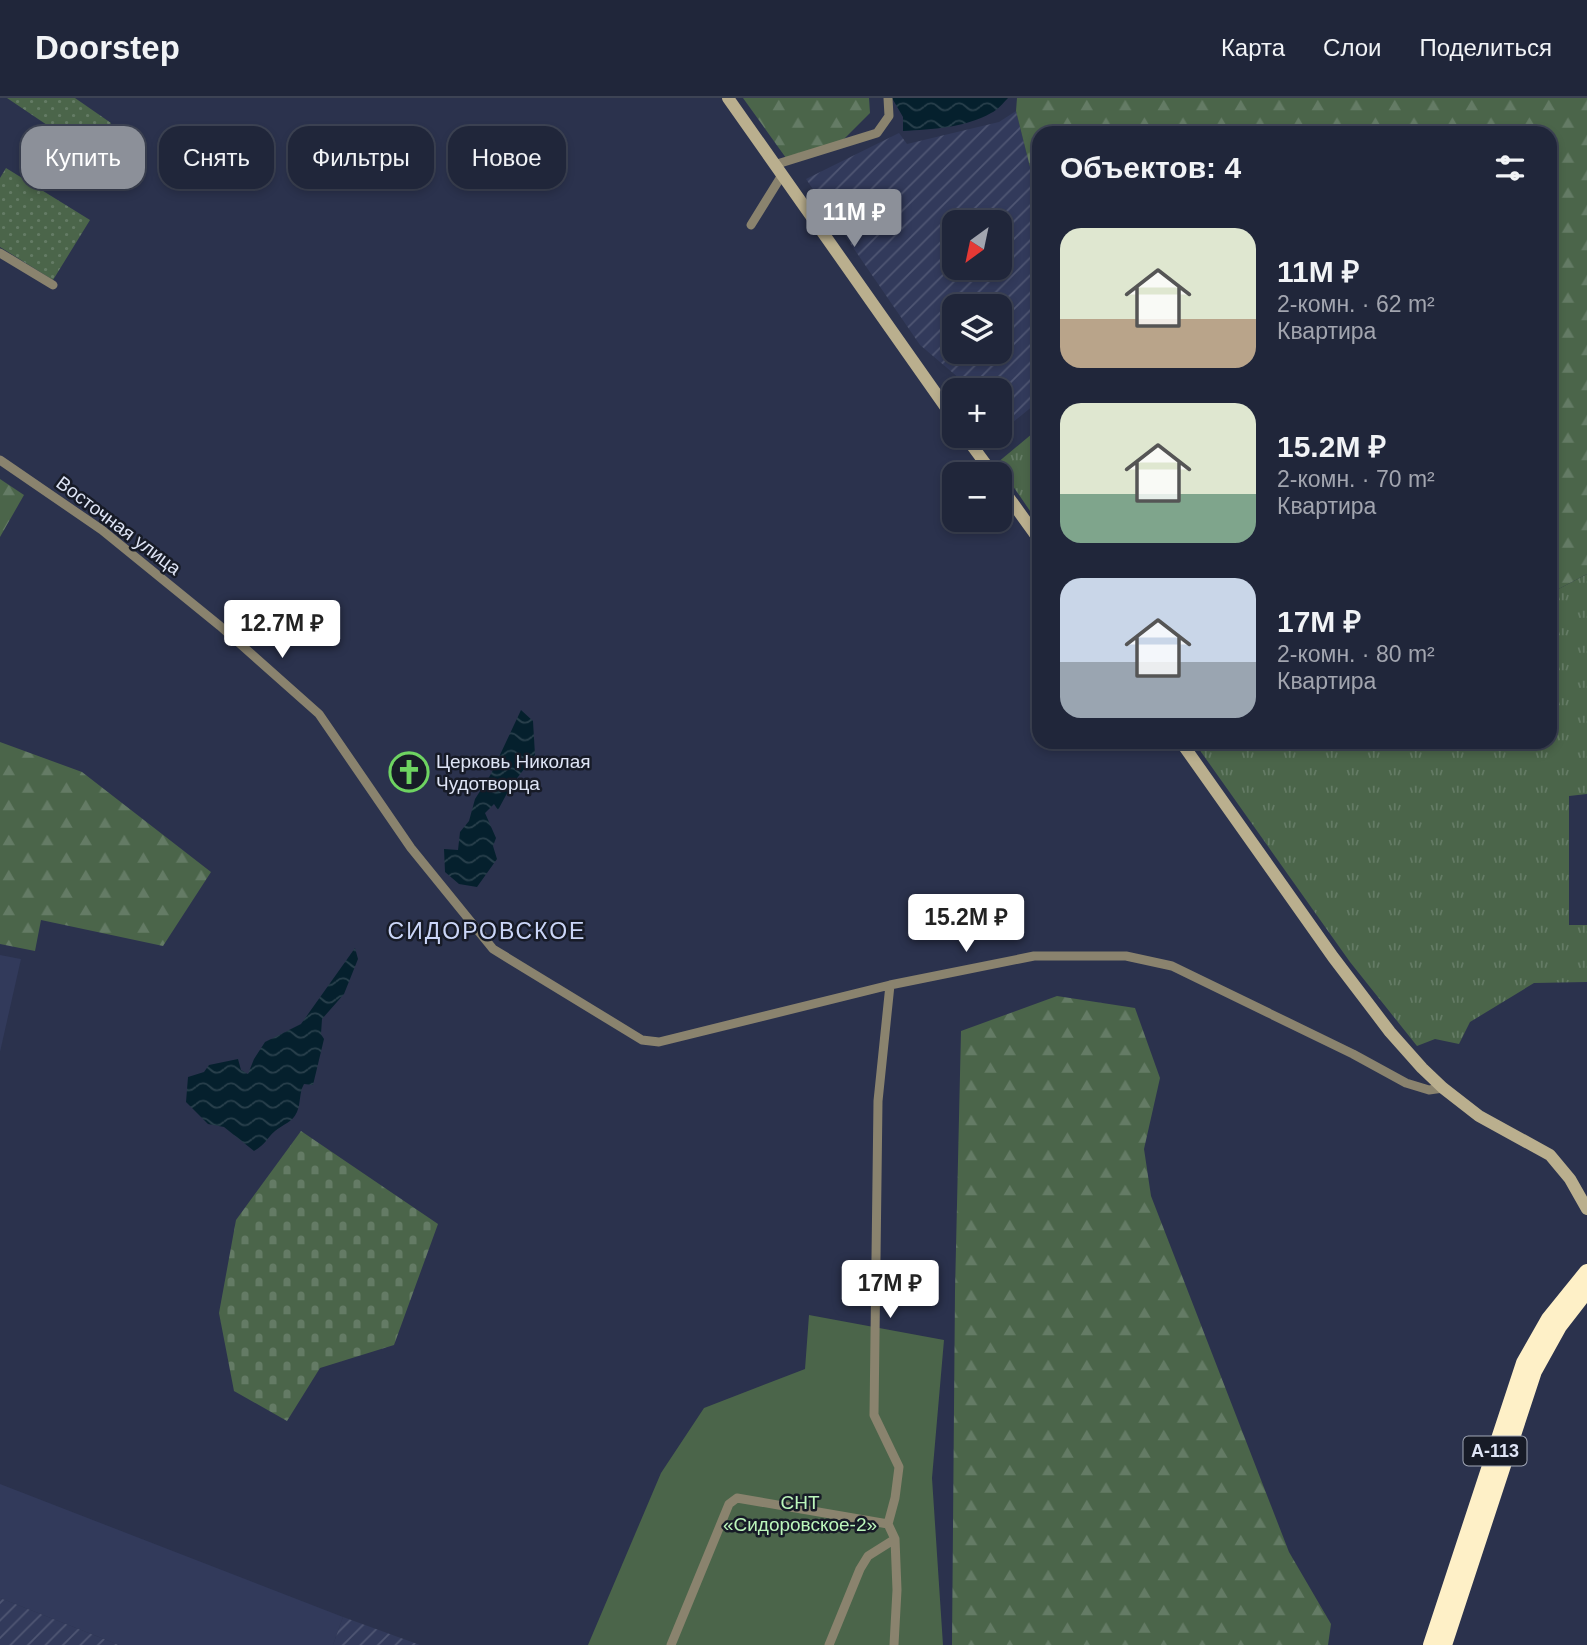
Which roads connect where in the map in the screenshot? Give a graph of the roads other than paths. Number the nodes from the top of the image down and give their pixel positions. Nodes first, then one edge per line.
1 (728, 98) edge
2 (888, 98) edge
3 (778, 170) junction
4 (751, 225) dead end
5 (0, 253) edge
6 (52, 285) dead end
7 (942, 402) edge
8 (0, 460) edge
9 (1012, 502) edge
10 (1032, 530) edge
11 (1186, 749) edge
12 (890, 985) junction
13 (1443, 1088) junction
14 (1587, 1209) edge
15 (1587, 1272) edge
16 (1587, 1290) edge
17 (888, 1524) junction
18 (895, 1539) junction
19 (671, 1645) edge
20 (829, 1645) edge
21 (894, 1645) edge
22 (1431, 1645) edge
23 (1444, 1645) edge

1 - 3 street
2 - 3 street
3 - 4 street
3 - 7 street
5 - 6 street
8 - 12 street, Восточная улица
9 - 10 street
11 - 13 street
12 - 13 street, Восточная улица
12 - 17 street
13 - 14 street
15 - 22 highway, А-113
16 - 23 highway, А-113
17 - 18 street
17 - 19 street
18 - 20 street
18 - 21 street

